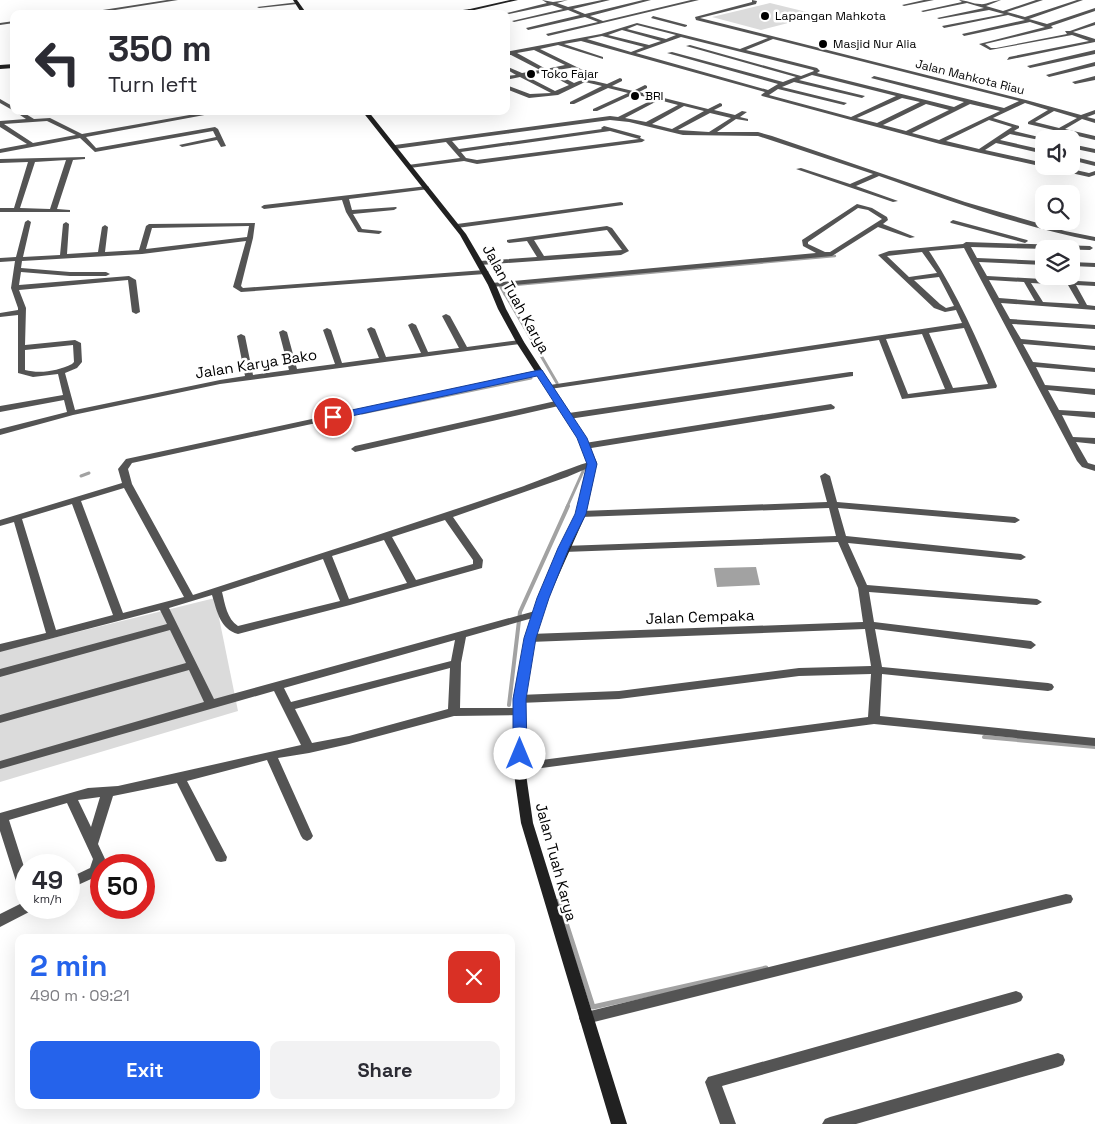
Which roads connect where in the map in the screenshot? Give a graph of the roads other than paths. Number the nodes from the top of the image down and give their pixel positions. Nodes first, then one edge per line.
1 (176, 0) edge
2 (516, 0) edge
3 (544, 0) edge
4 (566, 0) edge
5 (608, 0) edge
6 (646, 0) edge
7 (697, 0) edge
8 (754, 0) edge
9 (932, 0) edge
10 (961, 0) edge
11 (999, 0) edge
12 (1041, 0) edge
13 (1081, 0) edge
14 (296, 1) edge
15 (968, 1) edge
16 (139, 2) edge
17 (552, 3) junction
18 (904, 5) dead end
19 (986, 6) junction
20 (259, 7) dead end
21 (664, 7) junction
22 (569, 9) junction
23 (1095, 9) edge
24 (99, 10) edge
25 (479, 10) edge
26 (923, 11) dead end
27 (510, 13) edge
28 (1007, 13) junction
29 (585, 15) junction
30 (653, 17) dead end
31 (939, 18) dead end
32 (1026, 19) junction
33 (514, 21) dead end
34 (699, 21) junction
35 (603, 22) junction
36 (1095, 23) edge
37 (685, 26) junction
38 (1049, 26) junction
39 (1058, 27) dead end
40 (944, 28) dead end
41 (528, 29) dead end
42 (622, 29) junction
43 (1065, 29) dead end
44 (669, 32) junction
45 (1072, 32) junction
46 (548, 35) dead end
47 (602, 35) junction
48 (682, 35) junction
49 (964, 35) dead end
50 (772, 38) junction
51 (579, 39) junction
52 (664, 40) junction
53 (703, 40) junction
54 (1095, 40) edge
55 (558, 44) junction
56 (648, 46) junction
57 (688, 46) junction
58 (534, 48) junction
59 (741, 50) junction
60 (1095, 52) edge
61 (510, 53) edge
62 (510, 53) edge
63 (670, 53) junction
64 (629, 54) junction
65 (725, 56) junction
66 (601, 58) dead end
67 (1009, 59) dead end
68 (650, 60) junction
69 (782, 60) junction
70 (707, 63) junction
71 (1095, 64) edge
72 (570, 66) junction
73 (1030, 66) dead end
74 (764, 67) junction
75 (510, 69) edge
76 (546, 70) junction
77 (689, 70) junction
78 (812, 73) junction
79 (747, 74) junction
80 (522, 75) junction
81 (1049, 75) dead end
82 (510, 77) edge
83 (800, 77) junction
84 (874, 78) dead end
85 (1095, 78) edge
86 (938, 79) junction
87 (620, 80) dead end
88 (732, 80) junction
89 (794, 80) junction
90 (587, 81) junction
91 (1075, 82) dead end
92 (784, 84) junction
93 (575, 86) junction
94 (607, 86) junction
95 (645, 86) dead end
96 (777, 87) junction
97 (917, 88) junction
98 (510, 90) edge
99 (878, 90) junction
100 (632, 92) junction
101 (769, 92) junction
102 (556, 94) junction
103 (667, 94) dead end
104 (862, 96) junction
105 (899, 96) junction
106 (660, 98) junction
107 (692, 101) dead end
108 (1024, 101) junction
109 (926, 102) junction
110 (969, 102) junction
111 (572, 103) dead end
112 (844, 103) junction
113 (682, 104) junction
114 (720, 106) dead end
115 (953, 109) junction
116 (1053, 109) junction
117 (595, 110) dead end
118 (1004, 110) junction
119 (708, 111) junction
120 (744, 112) dead end
121 (825, 112) junction
122 (1095, 112) edge
123 (23, 115) edge
124 (200, 115) edge
125 (370, 115) edge
126 (1082, 117) junction
127 (620, 118) junction
128 (735, 118) junction
129 (853, 118) junction
130 (986, 118) junction
131 (31, 120) junction
132 (746, 120) dead end
133 (1095, 120) edge
134 (579, 121) junction
135 (0, 124) edge
136 (646, 125) junction
137 (878, 125) junction
138 (609, 130) junction
139 (1060, 130) joint
140 (672, 131) junction
141 (1010, 132) junction
142 (907, 133) junction
143 (1080, 134) edge
144 (707, 135) junction
145 (81, 136) junction
146 (1035, 137) edge
147 (1093, 137) edge
148 (219, 138) junction
149 (448, 140) junction
150 (996, 141) junction
151 (940, 142) junction
152 (32, 145) junction
153 (182, 145) dead end
154 (223, 146) dead end
155 (395, 147) junction
156 (1080, 148) edge
157 (981, 150) junction
158 (1035, 150) edge
159 (0, 151) edge
160 (458, 151) junction
161 (1095, 151) edge
162 (83, 158) dead end
163 (70, 159) junction
164 (464, 159) junction
165 (32, 160) junction
166 (1080, 160) edge
167 (0, 161) edge
168 (1035, 163) edge
169 (1095, 164) edge
170 (410, 166) junction
171 (799, 168) dead end
172 (1080, 173) edge
173 (1095, 173) edge
174 (879, 174) junction
175 (851, 186) junction
176 (427, 188) junction
177 (345, 198) junction
178 (895, 201) dead end
179 (622, 204) dead end
180 (264, 207) dead end
181 (394, 208) dead end
182 (0, 210) edge
183 (16, 211) junction
184 (53, 211) junction
185 (68, 211) dead end
186 (349, 212) junction
187 (28, 222) dead end
188 (953, 222) dead end
189 (66, 224) dead end
190 (878, 225) junction
191 (457, 226) junction
192 (105, 227) dead end
193 (379, 232) dead end
194 (912, 237) dead end
195 (250, 238) junction
196 (529, 238) junction
197 (1095, 239) edge
198 (509, 240) dead end
199 (1089, 243) edge
200 (966, 244) junction
201 (1035, 244) edge
202 (1035, 246) edge
203 (924, 250) junction
204 (142, 252) junction
205 (102, 254) junction
206 (825, 255) junction
207 (63, 256) junction
208 (1095, 257) edge
209 (19, 259) junction
210 (542, 259) junction
211 (0, 260) edge
212 (974, 260) junction
213 (1035, 263) edge
214 (1080, 265) edge
215 (1095, 266) edge
216 (482, 268) junction
217 (17, 270) junction
218 (942, 275) junction
219 (126, 278) junction
220 (984, 278) junction
221 (907, 279) junction
222 (1026, 280) junction
223 (1035, 281) edge
224 (1080, 283) edge
225 (1095, 284) edge
226 (492, 285) junction
227 (1072, 285) edge
228 (15, 288) junction
229 (995, 300) junction
230 (1040, 303) junction
231 (958, 307) junction
232 (1084, 307) junction
233 (1095, 308) edge
234 (22, 312) junction
235 (136, 312) dead end
236 (0, 315) edge
237 (446, 316) dead end
238 (1007, 321) junction
239 (412, 325) dead end
240 (967, 325) junction
241 (1095, 328) edge
242 (371, 329) dead end
243 (327, 330) dead end
244 (283, 332) dead end
245 (925, 332) junction
246 (241, 336) dead end
247 (882, 338) junction
248 (1018, 341) junction
249 (520, 342) junction
250 (22, 348) junction
251 (1095, 348) edge
252 (464, 349) junction
253 (425, 354) junction
254 (383, 359) junction
255 (1031, 364) junction
256 (339, 365) junction
257 (1095, 370) edge
258 (61, 371) junction
259 (293, 371) junction
260 (539, 372) junction
261 (850, 374) dead end
262 (249, 378) junction
263 (550, 387) junction
264 (1043, 387) junction
265 (950, 391) junction
266 (1095, 392) edge
267 (67, 397) junction
268 (560, 403) junction
269 (831, 407) dead end
270 (0, 409) edge
271 (1056, 412) junction
272 (72, 413) junction
273 (1095, 415) edge
274 (569, 416) junction
275 (0, 432) edge
276 (1070, 439) junction
277 (1095, 442) edge
278 (585, 446) junction
279 (355, 449) dead end
280 (592, 464) junction
281 (1095, 468) edge
282 (826, 476) dead end
283 (127, 484) junction
284 (76, 501) junction
285 (834, 505) junction
286 (581, 514) junction
287 (447, 516) junction
288 (18, 517) junction
289 (1015, 520) dead end
290 (0, 523) edge
291 (386, 535) junction
292 (842, 539) junction
293 (564, 548) junction
294 (326, 554) junction
295 (1021, 556) dead end
296 (413, 585) junction
297 (864, 588) junction
298 (216, 590) junction
299 (190, 598) junction
300 (1037, 602) dead end
301 (346, 603) junction
302 (163, 605) junction
303 (539, 613) junction
304 (118, 617) junction
305 (870, 625) junction
306 (173, 626) junction
307 (52, 635) junction
308 (462, 635) junction
309 (530, 638) junction
310 (1031, 645) dead end
311 (0, 648) edge
312 (456, 663) junction
313 (192, 665) junction
314 (877, 670) junction
315 (0, 673) edge
316 (277, 686) junction
317 (1048, 687) dead end
318 (519, 699) junction
319 (211, 704) junction
320 (288, 707) junction
321 (454, 712) junction
322 (519, 712) junction
323 (0, 719) edge
324 (874, 720) junction
325 (1095, 742) edge
326 (309, 748) junction
327 (270, 755) junction
328 (0, 765) edge
329 (519, 766) junction
330 (180, 778) junction
331 (108, 792) junction
332 (71, 796) junction
333 (1, 818) edge
334 (307, 836) dead end
335 (92, 844) junction
336 (221, 857) dead end
337 (15, 860) edge
338 (80, 878) edge
339 (1066, 900) dead end
340 (15, 913) edge
341 (0, 921) edge
342 (1016, 997) dead end
343 (586, 1018) junction
344 (1058, 1060) dead end
345 (619, 1124) edge
346 (728, 1124) edge
347 (830, 1124) edge

1 - 16 street
2 - 25 main road
3 - 17 street
4 - 17 street
5 - 22 street
6 - 21 street
6 - 29 street
7 - 21 street
8 - 34 street
9 - 18 street
10 - 15 street
11 - 19 street
12 - 28 street
13 - 32 street
14 - 20 street
15 - 19 street
15 - 26 street
16 - 24 street
17 - 22 street
17 - 27 street
19 - 28 street
19 - 31 street
21 - 35 street
22 - 29 street
22 - 33 street
23 - 38 street
28 - 32 street
28 - 40 street
29 - 35 street
29 - 41 street
30 - 37 street
32 - 38 street
32 - 49 street
34 - 37 street
34 - 50 street, Jalan Mahkota Riau
35 - 46 street
36 - 45 street
37 - 44 street
38 - 39 street
38 - 45 street
38 - 45 street
42 - 44 street
42 - 47 street
42 - 52 street
43 - 45 street
44 - 48 street
45 - 54 street
47 - 51 street
47 - 56 street
48 - 52 street
48 - 53 street
50 - 59 street
50 - 86 street, Jalan Mahkota Riau
51 - 55 street
51 - 64 street
52 - 56 street
53 - 57 street
53 - 59 street
54 - 67 street
55 - 58 street
55 - 66 street
56 - 64 street
57 - 63 street
57 - 65 street
58 - 61 street
58 - 72 street
59 - 65 street
59 - 69 street
60 - 73 street
62 - 76 street
63 - 68 street
63 - 70 street
64 - 68 street
65 - 70 street
65 - 74 street
68 - 77 street
69 - 74 street
69 - 78 street
70 - 77 street
70 - 79 street
71 - 81 street
72 - 76 street
72 - 90 street
74 - 79 street
74 - 83 street
75 - 80 street
76 - 80 street
76 - 93 street
77 - 88 street
78 - 83 street
78 - 99 street
79 - 88 street
79 - 92 street
80 - 82 street
80 - 102 street
83 - 89 street
84 - 97 street
85 - 91 street
86 - 97 street
86 - 108 street, Jalan Mahkota Riau
87 - 94 street
88 - 101 street
89 - 92 street
89 - 104 street
90 - 93 street
90 - 94 street
92 - 96 street
93 - 102 street
94 - 100 street
94 - 111 street
95 - 100 street
96 - 101 street
96 - 112 street
97 - 105 street
97 - 110 street
98 - 102 street
99 - 104 street
99 - 105 street
100 - 106 street
100 - 117 street
101 - 121 street
103 - 106 street
104 - 112 street
105 - 109 street
105 - 129 street
106 - 113 street
106 - 127 street
107 - 113 street
108 - 116 street, Jalan Mahkota Riau
108 - 118 street
109 - 115 street
109 - 137 street
110 - 115 street
110 - 118 street
112 - 121 street
113 - 119 street
113 - 136 street
114 - 119 street
115 - 142 street
116 - 126 street, Jalan Mahkota Riau
116 - 139 street
118 - 130 street
119 - 128 street
119 - 140 street
120 - 128 street
121 - 129 street
122 - 126 street
123 - 131 street
124 - 145 street
125 - 155 main road, Jalan Tuah Karya
126 - 133 street, Jalan Mahkota Riau
126 - 139 street
127 - 134 street
127 - 136 street
128 - 132 street
128 - 144 street
129 - 137 street
130 - 141 street
130 - 151 street
131 - 135 street
131 - 145 street
134 - 138 street
134 - 149 street
135 - 152 street
136 - 140 street
137 - 142 street
138 - 160 street
138 - 164 street
140 - 144 street
141 - 146 street
141 - 150 street
142 - 151 street
143 - 147 street
144 - 174 street
145 - 148 street
145 - 152 street
148 - 153 street
148 - 154 street
149 - 155 street
149 - 160 street
150 - 157 street
150 - 158 street
151 - 157 street
152 - 159 street
155 - 170 main road, Jalan Tuah Karya
156 - 161 street
157 - 168 street
160 - 164 street
162 - 163 street
163 - 165 street
163 - 184 street
164 - 170 street
165 - 167 street
165 - 183 street
166 - 169 street
170 - 176 main road, Jalan Tuah Karya
171 - 175 street
172 - 173 street
174 - 175 street
174 - 199 street
175 - 178 street
176 - 177 street
176 - 191 main road, Jalan Tuah Karya
177 - 180 street
177 - 186 street
179 - 191 street
181 - 186 street
182 - 183 street
183 - 184 street
184 - 185 street
186 - 193 street
187 - 209 street
188 - 201 street
189 - 207 street
190 - 194 street
190 - 206 street
190 - 206 street
191 - 216 main road, Jalan Tuah Karya
192 - 205 street
195 - 204 street
195 - 204 street
195 - 216 street
196 - 198 street
196 - 210 street
196 - 210 street
197 - 199 street
199 - 208 street
200 - 202 street
200 - 203 street
200 - 212 street
203 - 218 street
203 - 221 street
204 - 205 street
205 - 207 street
206 - 226 street
207 - 209 street
209 - 211 street
209 - 217 street
210 - 216 street
212 - 213 street
212 - 220 street
214 - 215 street
216 - 226 main road, Jalan Tuah Karya
217 - 219 street
217 - 228 street
218 - 221 street
218 - 231 street
219 - 228 street
219 - 235 street
220 - 222 street
220 - 229 street
221 - 231 street
222 - 223 street
222 - 230 street
224 - 225 street
226 - 249 main road, Jalan Tuah Karya
227 - 232 street
228 - 234 street
229 - 230 street
229 - 238 street
230 - 232 street
231 - 240 street
232 - 233 street
234 - 236 street
234 - 250 street
237 - 252 street
238 - 241 street
238 - 248 street
239 - 253 street
240 - 245 street
240 - 265 street
242 - 254 street
243 - 256 street
244 - 259 street
245 - 247 street
245 - 265 street
246 - 262 street
247 - 263 street
247 - 265 street
248 - 251 street
248 - 255 street
249 - 252 street, Jalan Karya Bako
249 - 260 main road, Jalan Tuah Karya
250 - 258 street
250 - 258 street
252 - 253 street, Jalan Karya Bako
253 - 254 street, Jalan Karya Bako
254 - 256 street, Jalan Karya Bako
255 - 257 street
255 - 264 street
256 - 259 street, Jalan Karya Bako
258 - 267 street
259 - 262 street, Jalan Karya Bako
260 - 263 main road, Jalan Tuah Karya
260 - 283 street
261 - 274 street
262 - 272 street, Jalan Karya Bako
263 - 268 main road, Jalan Tuah Karya
264 - 266 street
264 - 271 street
267 - 270 street
267 - 272 street
268 - 274 main road, Jalan Tuah Karya
268 - 279 street
269 - 278 street
271 - 273 street
271 - 276 street
272 - 275 street, Jalan Karya Bako
274 - 278 main road, Jalan Tuah Karya
276 - 277 street
276 - 281 street
278 - 280 main road, Jalan Tuah Karya
280 - 286 main road, Jalan Tuah Karya
280 - 287 street
282 - 285 street
283 - 284 street
283 - 299 street
284 - 288 street
284 - 304 street
285 - 286 street
285 - 289 street
285 - 292 street
286 - 293 main road, Jalan Tuah Karya
287 - 291 street
287 - 296 street
288 - 290 street
288 - 307 street
291 - 294 street
291 - 296 street
292 - 293 street
292 - 295 street
292 - 297 street
293 - 303 main road, Jalan Tuah Karya
294 - 298 street
294 - 301 street
296 - 301 street
297 - 300 street
297 - 305 street
298 - 299 street
298 - 301 street
299 - 302 street
302 - 304 street
302 - 306 street
303 - 308 street
303 - 309 main road, Jalan Tuah Karya
304 - 307 street
305 - 309 street, Jalan Cempaka
305 - 310 street, Jalan Cempaka
305 - 314 street
306 - 313 street
306 - 315 street
307 - 311 street
308 - 312 street
308 - 316 street
309 - 318 main road, Jalan Tuah Karya
312 - 320 street
312 - 321 street
313 - 319 street
313 - 323 street
314 - 317 street
314 - 318 street
314 - 324 street
316 - 319 street
316 - 320 street
318 - 322 main road, Jalan Tuah Karya
319 - 328 street
320 - 326 street
321 - 322 street
321 - 326 street
322 - 329 main road, Jalan Tuah Karya
324 - 325 street
324 - 329 street
326 - 327 street
327 - 330 street
327 - 334 street
329 - 343 main road, Jalan Tuah Karya
330 - 331 street
330 - 336 street
331 - 332 street
331 - 335 street
332 - 333 street
332 - 335 street
333 - 337 street
335 - 338 street
339 - 343 street
340 - 341 street
342 - 346 street
343 - 345 main road, Jalan Tuah Karya
344 - 347 street

